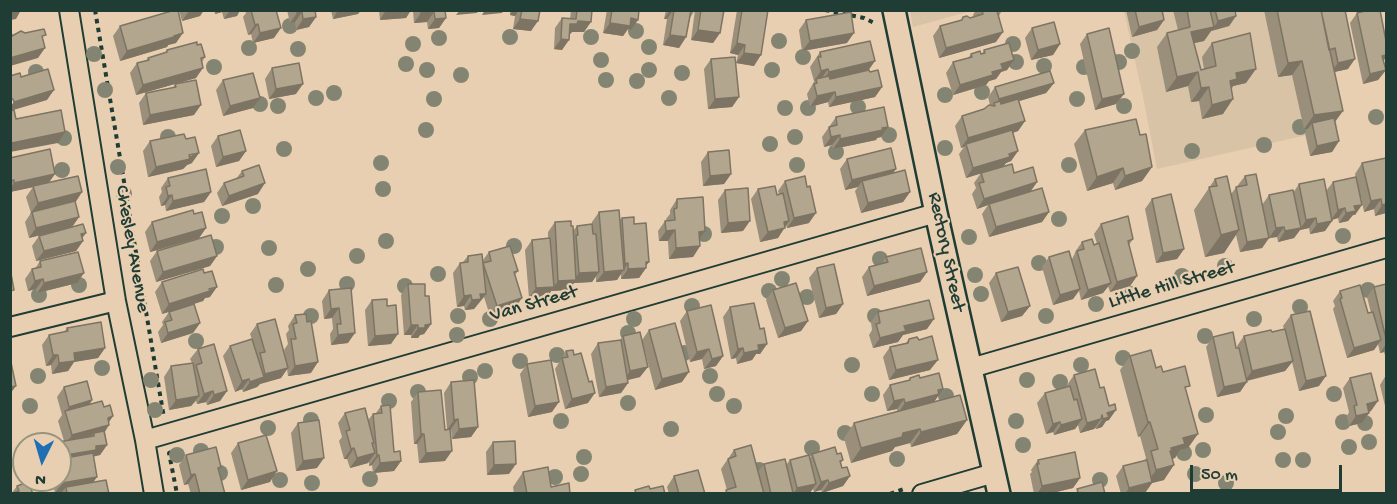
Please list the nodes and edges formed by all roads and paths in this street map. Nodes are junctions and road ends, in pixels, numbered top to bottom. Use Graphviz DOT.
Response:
graph roads {
  1 [pos="69,10"];
  2 [pos="95,10"];
  3 [pos="825,10"];
  4 [pos="894,10"];
  5 [pos="874,23"];
  6 [pos="936,213"];
  7 [pos="1386,248"];
  8 [pos="116,301"];
  9 [pos="10,327"];
  10 [pos="971,368"];
  11 [pos="165,423"];
  12 [pos="145,440"];
  13 [pos="178,450"];
  14 [pos="996,483"];
  15 [pos="916,490"];
  16 [pos="154,494"];
  17 [pos="177,494"];
  18 [pos="890,494"];
  1 -- 8 [label="street, Chesley Avenue"];
  2 -- 11 [label="path"];
  3 -- 5 [label="path"];
  4 -- 6 [label="street, Rectory Street"];
  6 -- 10 [label="street, Rectory Street"];
  6 -- 12 [label="street, Van Street"];
  7 -- 10 [label="street, Little Hill Street"];
  8 -- 9 [label="street"];
  8 -- 12 [label="street, Chesley Avenue"];
  10 -- 14 [label="street, Rectory Street"];
  12 -- 16 [label="street, Chesley Avenue"];
  13 -- 17 [label="path"];
  14 -- 15 [label="street"];
  15 -- 18 [label="path"];
}
